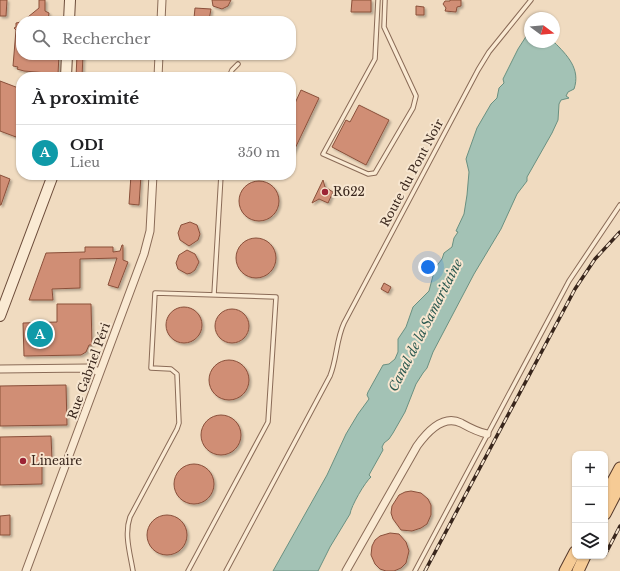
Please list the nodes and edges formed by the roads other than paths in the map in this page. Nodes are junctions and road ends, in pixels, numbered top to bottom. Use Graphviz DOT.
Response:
graph roads {
  1 [pos="70,0"];
  2 [pos="162,0"];
  3 [pos="378,0"];
  4 [pos="385,0"];
  5 [pos="531,0"];
  6 [pos="69,16"];
  7 [pos="161,16"];
  8 [pos="67,60"];
  9 [pos="159,60"];
  10 [pos="238,64"];
  11 [pos="66,72"];
  12 [pos="158,72"];
  13 [pos="231,72"];
  14 [pos="51,180"];
  15 [pos="153,180"];
  16 [pos="220,180"];
  17 [pos="620,205"];
  18 [pos="214,295"];
  19 [pos="0,316"];
  20 [pos="0,370"];
  21 [pos="100,372"];
  22 [pos="487,434"];
  23 [pos="620,468"];
  24 [pos="620,485"];
  25 [pos="608,490"];
  26 [pos="608,508"];
  27 [pos="572,558"];
  28 [pos="584,559"];
  29 [pos="26,571"];
  30 [pos="133,571"];
  31 [pos="188,571"];
  32 [pos="226,571"];
  33 [pos="346,571"];
  34 [pos="415,571"];
  35 [pos="565,571"];
  36 [pos="578,571"];
  1 -- 6 [label="street"];
  2 -- 7 [label="street"];
  3 -- 4 [label="lane"];
  5 -- 32 [label="lane, Route du Pont Noir"];
  8 -- 11 [label="street"];
  9 -- 12 [label="street"];
  10 -- 13 [label="lane"];
  14 -- 19 [label="street"];
  15 -- 21 [label="street, Rue Gabriel Péri"];
  16 -- 18 [label="lane"];
  17 -- 22 [label="lane"];
  18 -- 30 [label="lane"];
  18 -- 31 [label="lane"];
  20 -- 21 [label="street"];
  21 -- 29 [label="street, Rue Gabriel Péri"];
  22 -- 33 [label="street"];
  22 -- 34 [label="lane"];
  23 -- 25 [label="main road"];
  24 -- 26 [label="main road"];
  27 -- 35 [label="main road"];
  28 -- 36 [label="main road"];
}
